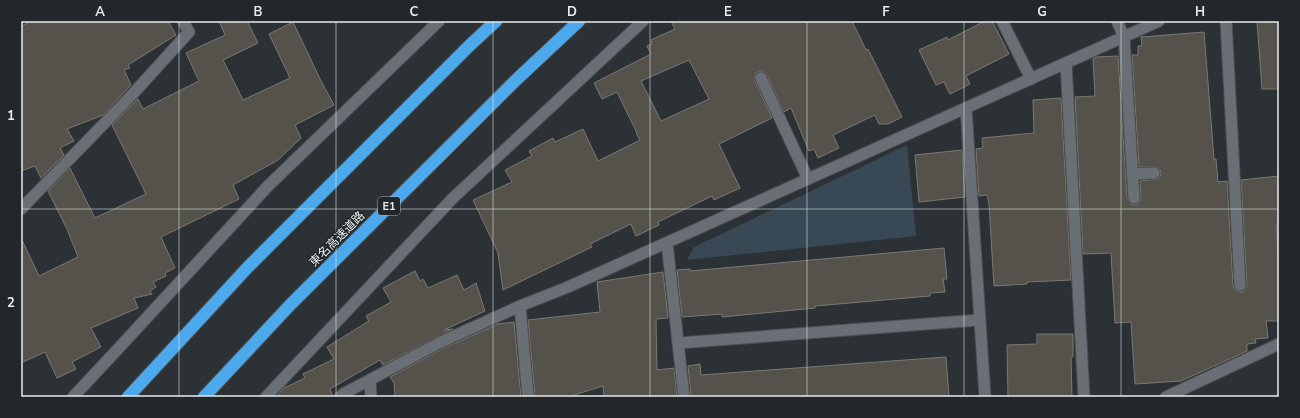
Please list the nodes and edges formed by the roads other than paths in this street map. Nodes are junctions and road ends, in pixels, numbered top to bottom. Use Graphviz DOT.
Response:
graph roads {
  1 [pos="184,21"];
  2 [pos="439,21"];
  3 [pos="496,21"];
  4 [pos="579,21"];
  5 [pos="643,21"];
  6 [pos="1002,21"];
  7 [pos="1117,21"];
  8 [pos="1159,21"];
  9 [pos="1226,21"];
  10 [pos="1124,37"];
  11 [pos="1066,63"];
  12 [pos="761,78"];
  13 [pos="1031,79"];
  14 [pos="966,108"];
  15 [pos="1154,173"];
  16 [pos="1132,174"];
  17 [pos="808,179"];
  18 [pos="1134,198"];
  19 [pos="21,209"];
  20 [pos="667,243"];
  21 [pos="1240,285"];
  22 [pos="520,306"];
  23 [pos="979,320"];
  24 [pos="678,343"];
  25 [pos="1279,344"];
  26 [pos="370,380"];
  27 [pos="73,397"];
  28 [pos="128,397"];
  29 [pos="204,397"];
  30 [pos="266,397"];
  31 [pos="340,397"];
  32 [pos="371,397"];
  33 [pos="528,397"];
  34 [pos="684,397"];
  35 [pos="985,397"];
  36 [pos="1084,397"];
  37 [pos="1166,397"];
  1 -- 19 [label="street"];
  2 -- 27 [label="street"];
  3 -- 28 [label="highway"];
  4 -- 29 [label="highway, 東名高速道路 / E1"];
  5 -- 30 [label="street"];
  6 -- 13 [label="street"];
  7 -- 10 [label="street"];
  8 -- 10 [label="street"];
  9 -- 21 [label="street"];
  10 -- 11 [label="street"];
  10 -- 16 [label="street"];
  11 -- 13 [label="street"];
  11 -- 36 [label="street"];
  12 -- 17 [label="street"];
  13 -- 14 [label="street"];
  14 -- 17 [label="street"];
  14 -- 23 [label="street"];
  15 -- 16 [label="street"];
  16 -- 18 [label="street"];
  17 -- 20 [label="street"];
  20 -- 22 [label="street"];
  20 -- 24 [label="street"];
  22 -- 26 [label="street"];
  22 -- 33 [label="street"];
  23 -- 24 [label="street"];
  23 -- 35 [label="street"];
  24 -- 34 [label="street"];
  25 -- 37 [label="street"];
  26 -- 31 [label="street"];
  26 -- 32 [label="street"];
}
